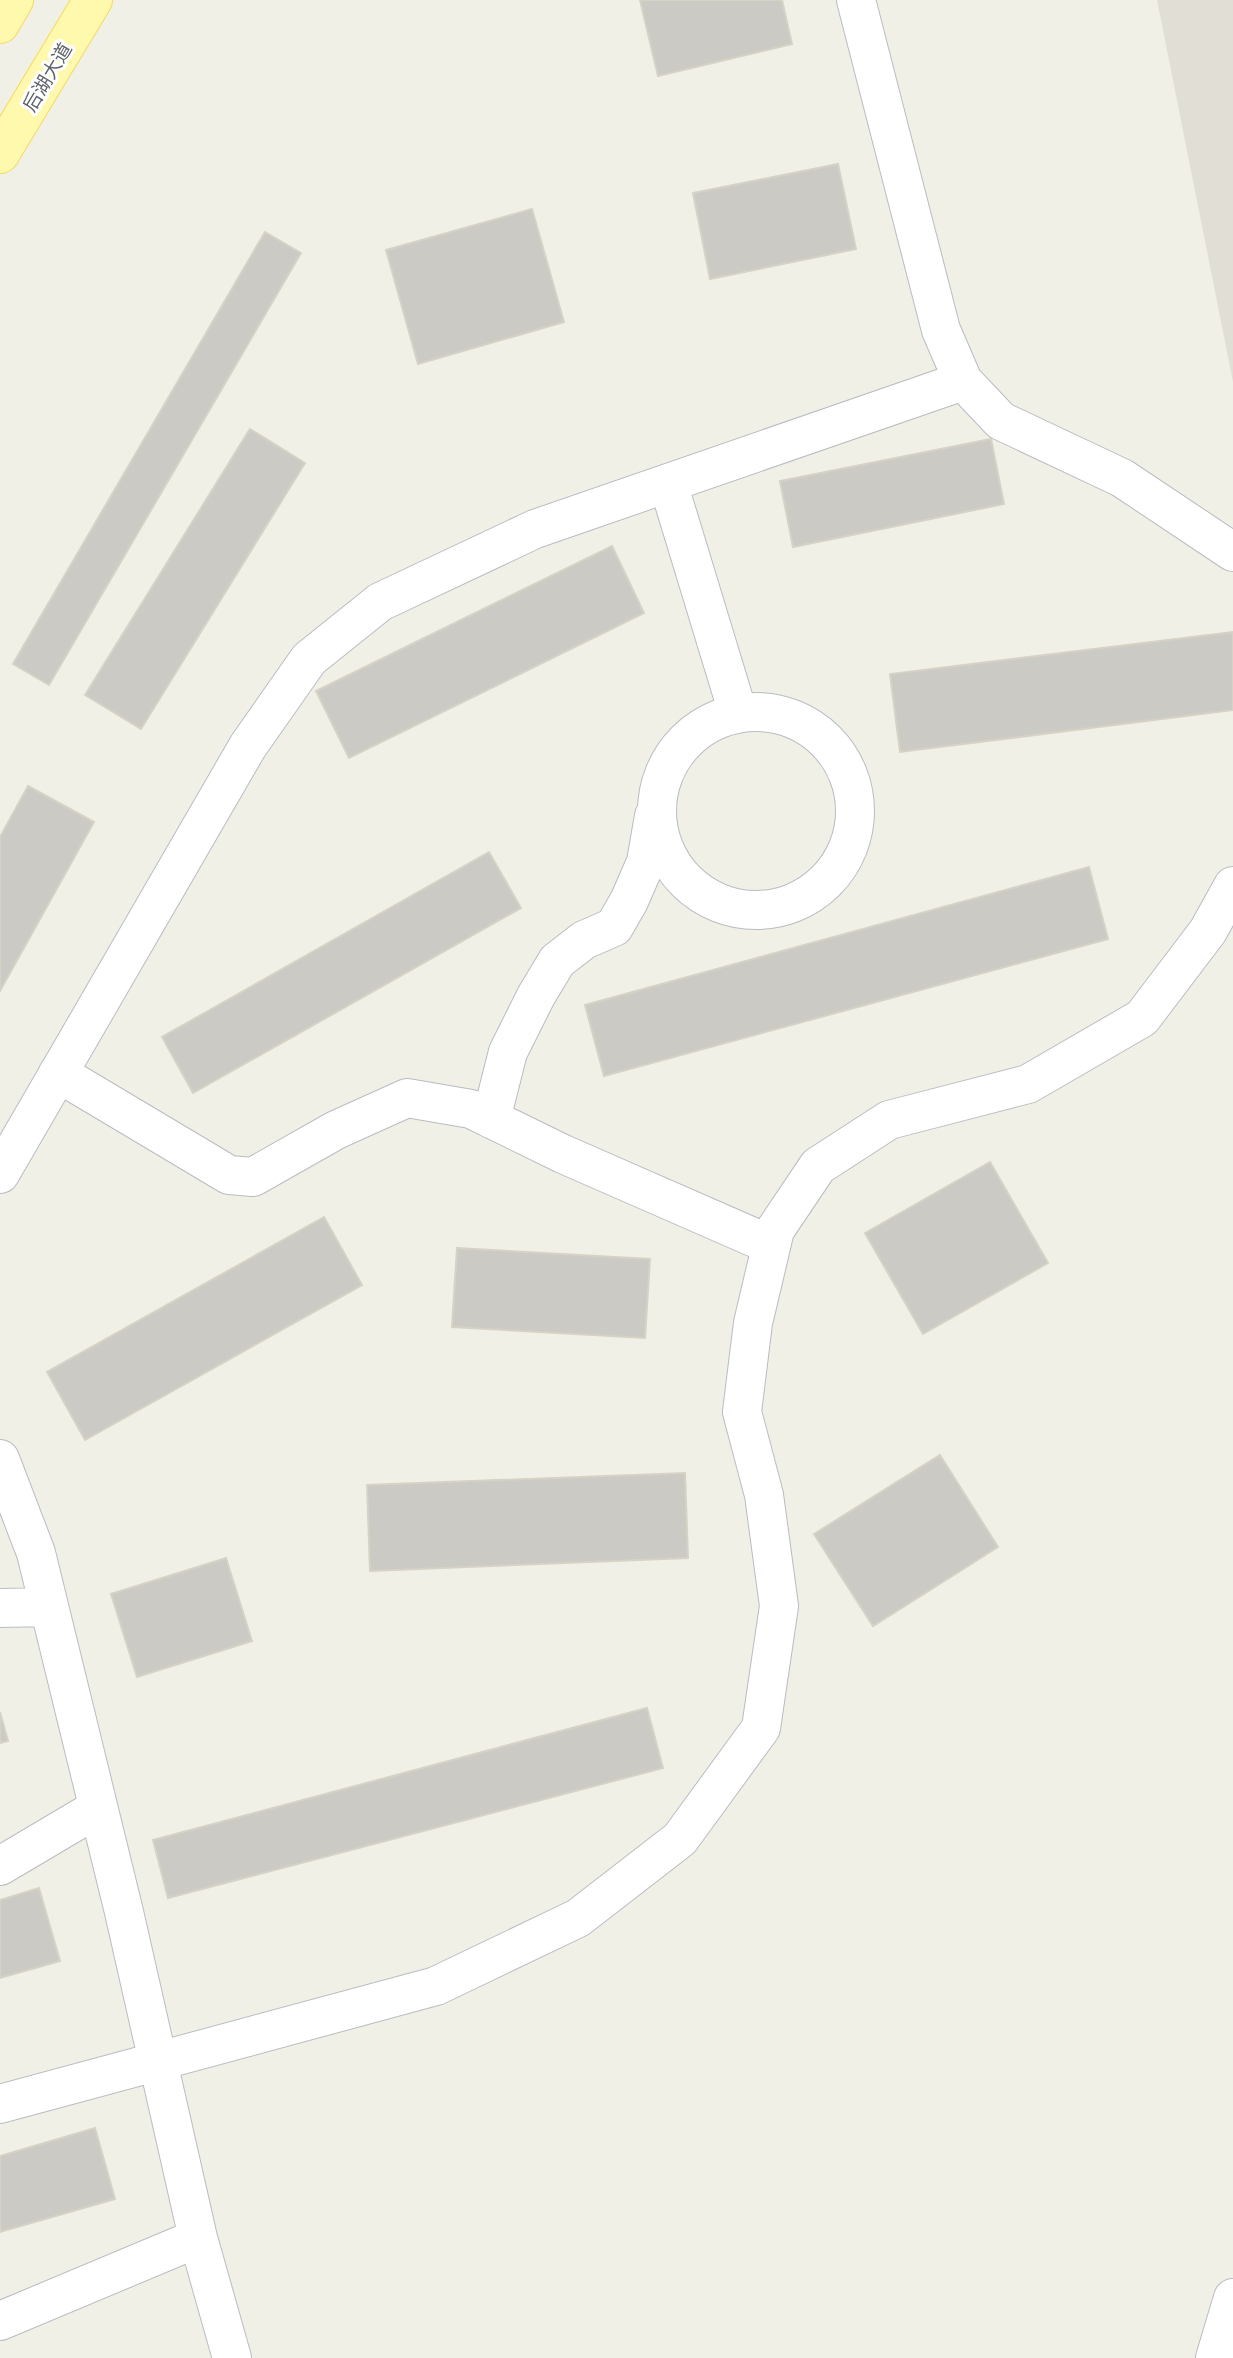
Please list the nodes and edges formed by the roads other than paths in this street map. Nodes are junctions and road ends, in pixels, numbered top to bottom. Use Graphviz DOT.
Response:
graph roads {
  1 [pos="14,0"];
  2 [pos="93,0"];
  3 [pos="856,0"];
  4 [pos="0,24"];
  5 [pos="0,154"];
  6 [pos="963,381"];
  7 [pos="668,483"];
  8 [pos="1233,552"];
  9 [pos="738,713"];
  10 [pos="657,804"];
  11 [pos="1233,886"];
  12 [pos="58,1073"];
  13 [pos="491,1119"];
  14 [pos="0,1174"];
  15 [pos="771,1245"];
  16 [pos="0,1459"];
  17 [pos="49,1607"];
  18 [pos="0,1608"];
  19 [pos="98,1808"];
  20 [pos="0,1866"];
  21 [pos="158,2061"];
  22 [pos="0,2104"];
  23 [pos="198,2238"];
  24 [pos="1233,2298"];
  25 [pos="0,2321"];
  26 [pos="232,2358"];
  27 [pos="1215,2358"];
  1 -- 4 [label="main road"];
  2 -- 5 [label="main road, 后湖大道"];
  3 -- 6 [label="street"];
  6 -- 7 [label="street"];
  6 -- 8 [label="street"];
  7 -- 9 [label="street"];
  7 -- 12 [label="street"];
  9 -- 10 [label="street"];
  9 -- 10 [label="street"];
  10 -- 13 [label="street"];
  11 -- 15 [label="street"];
  12 -- 13 [label="street"];
  12 -- 14 [label="street"];
  13 -- 15 [label="street"];
  15 -- 21 [label="street"];
  16 -- 17 [label="street"];
  17 -- 18 [label="street"];
  17 -- 19 [label="street"];
  19 -- 20 [label="street"];
  19 -- 21 [label="street"];
  21 -- 22 [label="street"];
  21 -- 23 [label="street"];
  23 -- 25 [label="street"];
  23 -- 26 [label="street"];
  24 -- 27 [label="street"];
}
